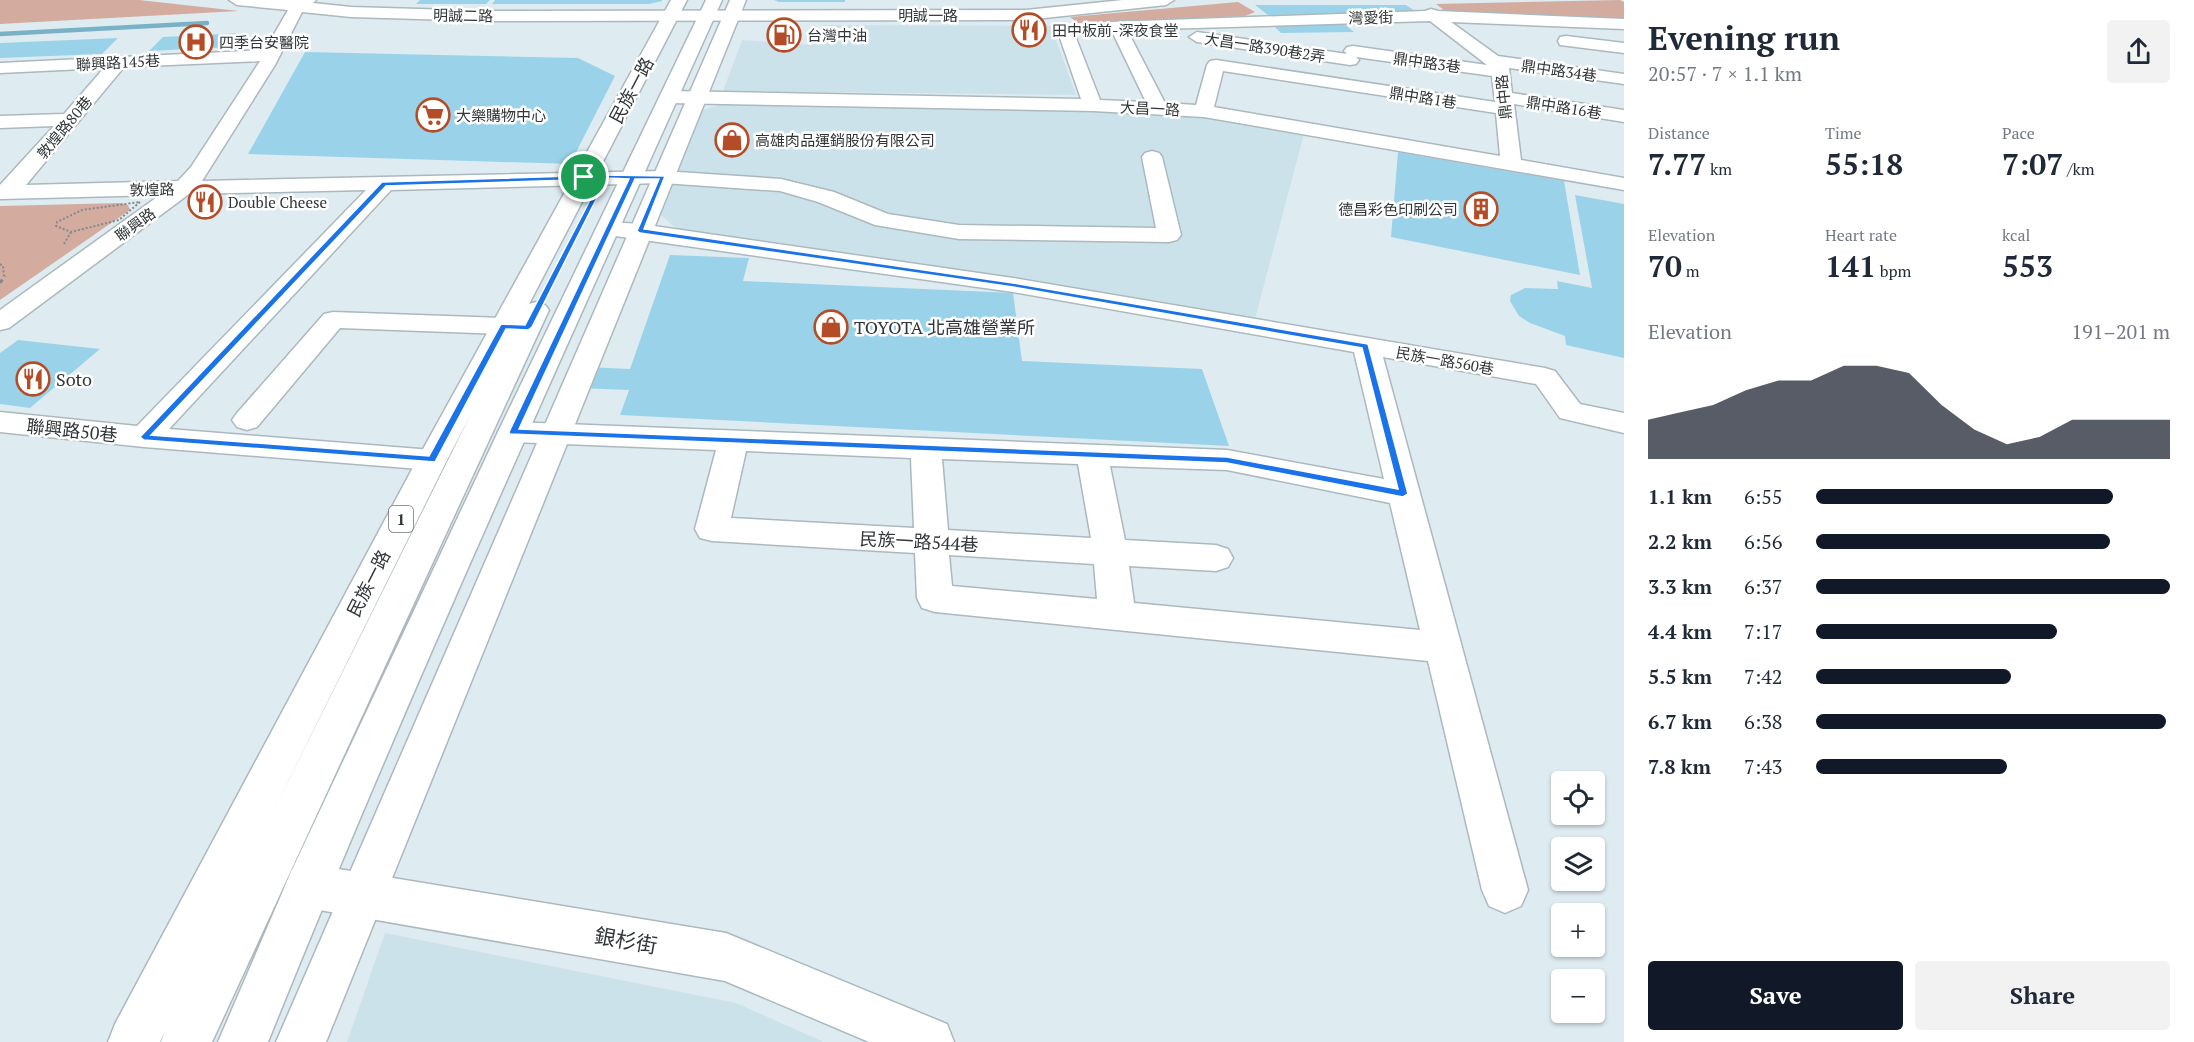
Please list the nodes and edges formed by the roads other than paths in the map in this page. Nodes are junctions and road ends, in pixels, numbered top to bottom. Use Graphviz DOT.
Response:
graph roads {
  1 [pos="237,0"];
  2 [pos="1166,0"];
  3 [pos="1413,0"];
  4 [pos="290,3"];
  5 [pos="1052,6"];
  6 [pos="704,7"];
  7 [pos="1433,16"];
  8 [pos="1338,18"];
  9 [pos="1535,20"];
  10 [pos="1203,22"];
  11 [pos="1624,24"];
  12 [pos="1068,38"];
  13 [pos="1624,48"];
  14 [pos="271,55"];
  15 [pos="1352,55"];
  16 [pos="120,61"];
  17 [pos="1498,67"];
  18 [pos="0,68"];
  19 [pos="1624,79"];
  20 [pos="1342,84"];
  21 [pos="683,97"];
  22 [pos="1504,103"];
  23 [pos="1093,105"];
  24 [pos="1158,108"];
  25 [pos="1204,111"];
  26 [pos="70,120"];
  27 [pos="1621,121"];
  28 [pos="0,122"];
  29 [pos="1328,133"];
  30 [pos="1152,157"];
  31 [pos="1510,165"];
  32 [pos="621,177"];
  33 [pos="384,184"];
  34 [pos="1624,184"];
  35 [pos="184,188"];
  36 [pos="4,192"];
  37 [pos="624,230"];
  38 [pos="0,322"];
  39 [pos="516,327"];
  40 [pos="1366,346"];
  41 [pos="247,420"];
  42 [pos="0,422"];
  43 [pos="1624,423"];
  44 [pos="513,432"];
  45 [pos="554,435"];
  46 [pos="144,437"];
  47 [pos="733,442"];
  48 [pos="926,449"];
  49 [pos="1092,455"];
  50 [pos="432,459"];
  51 [pos="1403,494"];
  52 [pos="932,542"];
  53 [pos="1110,552"];
  54 [pos="1216,558"];
  55 [pos="1117,615"];
  56 [pos="1443,647"];
  57 [pos="308,886"];
  58 [pos="1505,890"];
  59 [pos="362,895"];
  60 [pos="133,1042"];
  61 [pos="186,1042"];
  62 [pos="243,1042"];
  63 [pos="301,1042"];
  64 [pos="929,1042"];
  1 -- 4 [label="street, 明誠二路"];
  2 -- 5 [label="street, 明誠一路"];
  3 -- 7 [label="street, 鼎中路"];
  4 -- 6 [label="street, 明誠二路"];
  4 -- 14 [label="street, 聯興路"];
  5 -- 6 [label="street, 明誠一路"];
  6 -- 21 [label="street, 民族一路 / 1"];
  6 -- 32 [label="street, 民族一路 / 1"];
  7 -- 8 [label="street, 灣愛街"];
  7 -- 9 [label="street, 灣愛街"];
  7 -- 17 [label="street, 鼎中路"];
  8 -- 10 [label="street, 灣愛街"];
  8 -- 15 [label="street"];
  9 -- 11 [label="street, 灣愛街"];
  9 -- 13 [label="street"];
  10 -- 15 [label="street, 大昌一路390巷2弄"];
  10 -- 24 [label="street, 灣愛街"];
  12 -- 23 [label="street"];
  14 -- 16 [label="street, 聯興路145巷"];
  14 -- 35 [label="street, 聯興路"];
  15 -- 17 [label="street, 鼎中路3巷"];
  15 -- 20 [label="street"];
  16 -- 18 [label="street, 聯興路145巷"];
  16 -- 26 [label="street, 敦煌路80巷"];
  17 -- 19 [label="street, 鼎中路34巷"];
  17 -- 22 [label="street, 鼎中路"];
  20 -- 22 [label="street, 鼎中路1巷"];
  20 -- 25 [label="street, 鼎中路1巷"];
  20 -- 29 [label="street"];
  21 -- 23 [label="street, 大昌一路"];
  21 -- 32 [label="street, 民族一路 / 1"];
  22 -- 27 [label="street, 鼎中路16巷"];
  22 -- 31 [label="street, 鼎中路"];
  23 -- 24 [label="street, 大昌一路"];
  24 -- 25 [label="street, 大昌一路"];
  25 -- 29 [label="street, 大昌一路"];
  26 -- 28 [label="street"];
  26 -- 36 [label="street, 敦煌路80巷"];
  29 -- 31 [label="street, 大昌一路"];
  30 -- 32 [label="street, 敦煌路"];
  31 -- 34 [label="street, 大昌一路"];
  32 -- 33 [label="street, 敦煌路"];
  32 -- 37 [label="street, 民族一路 / 1"];
  32 -- 39 [label="street, 民族一路 / 1"];
  33 -- 35 [label="street, 敦煌路"];
  33 -- 46 [label="street"];
  35 -- 36 [label="street, 敦煌路"];
  35 -- 38 [label="street, 聯興路"];
  37 -- 40 [label="street, 民族一路560巷"];
  37 -- 44 [label="street, 民族一路 / 1"];
  37 -- 45 [label="street, 民族一路 / 1"];
  39 -- 41 [label="street"];
  39 -- 50 [label="street, 民族一路 / 1"];
  39 -- 61 [label="street, 民族一路 / 1"];
  40 -- 43 [label="street, 民族一路560巷"];
  40 -- 51 [label="street"];
  42 -- 46 [label="street, 聯興路50巷"];
  44 -- 45 [label="street"];
  44 -- 57 [label="street, 民族一路 / 1"];
  45 -- 47 [label="street"];
  45 -- 59 [label="street, 民族一路 / 1"];
  46 -- 50 [label="street, 聯興路50巷"];
  47 -- 48 [label="street"];
  47 -- 52 [label="street, 民族一路544巷"];
  48 -- 49 [label="street"];
  48 -- 52 [label="street"];
  49 -- 51 [label="street"];
  49 -- 53 [label="street"];
  50 -- 60 [label="street, 民族一路 / 1"];
  51 -- 56 [label="street"];
  52 -- 53 [label="street, 民族一路544巷"];
  52 -- 55 [label="street"];
  53 -- 54 [label="street, 民族一路544巷"];
  53 -- 55 [label="street"];
  55 -- 56 [label="street"];
  56 -- 58 [label="street"];
  57 -- 59 [label="street, 銀杉街"];
  57 -- 62 [label="street, 民族一路 / 1"];
  59 -- 63 [label="street, 民族一路 / 1"];
  59 -- 64 [label="street, 銀杉街"];
}
